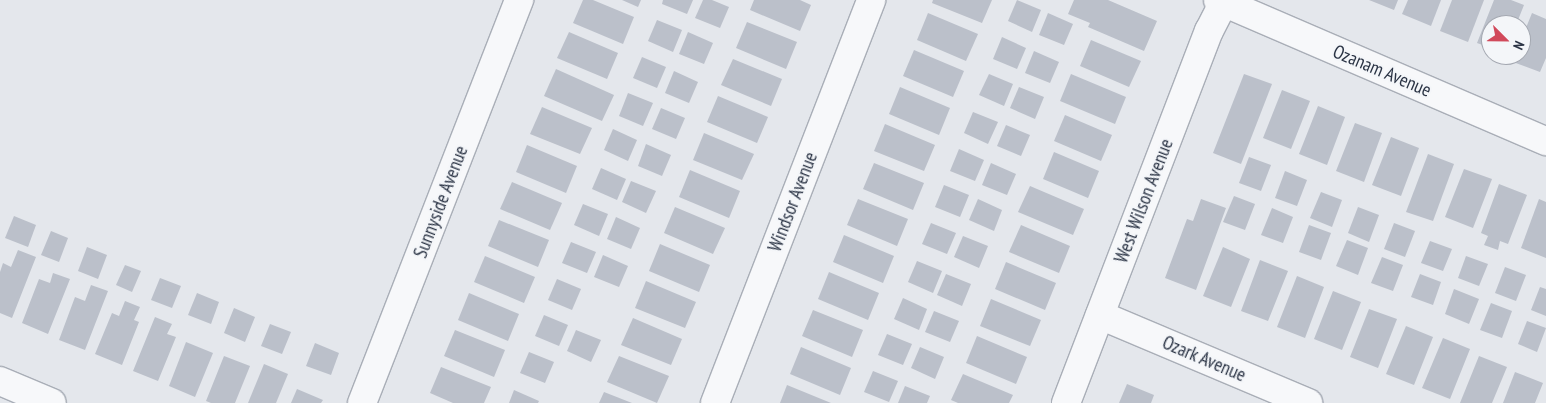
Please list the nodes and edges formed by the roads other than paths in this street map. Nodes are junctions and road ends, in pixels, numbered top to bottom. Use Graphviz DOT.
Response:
graph roads {
  1 [pos="519,0"];
  2 [pos="872,0"];
  3 [pos="1222,1"];
  4 [pos="1546,142"];
  5 [pos="1100,315"];
  6 [pos="0,381"];
  7 [pos="52,403"];
  8 [pos="362,403"];
  9 [pos="715,403"];
  10 [pos="1066,403"];
  11 [pos="1308,403"];
  1 -- 8 [label="street, Sunnyside Avenue"];
  2 -- 9 [label="street, Windsor Avenue"];
  3 -- 4 [label="street, Ozanam Avenue"];
  3 -- 5 [label="street, West Wilson Avenue"];
  5 -- 10 [label="street, West Wilson Avenue"];
  5 -- 11 [label="street, Ozark Avenue"];
  6 -- 7 [label="street"];
}
